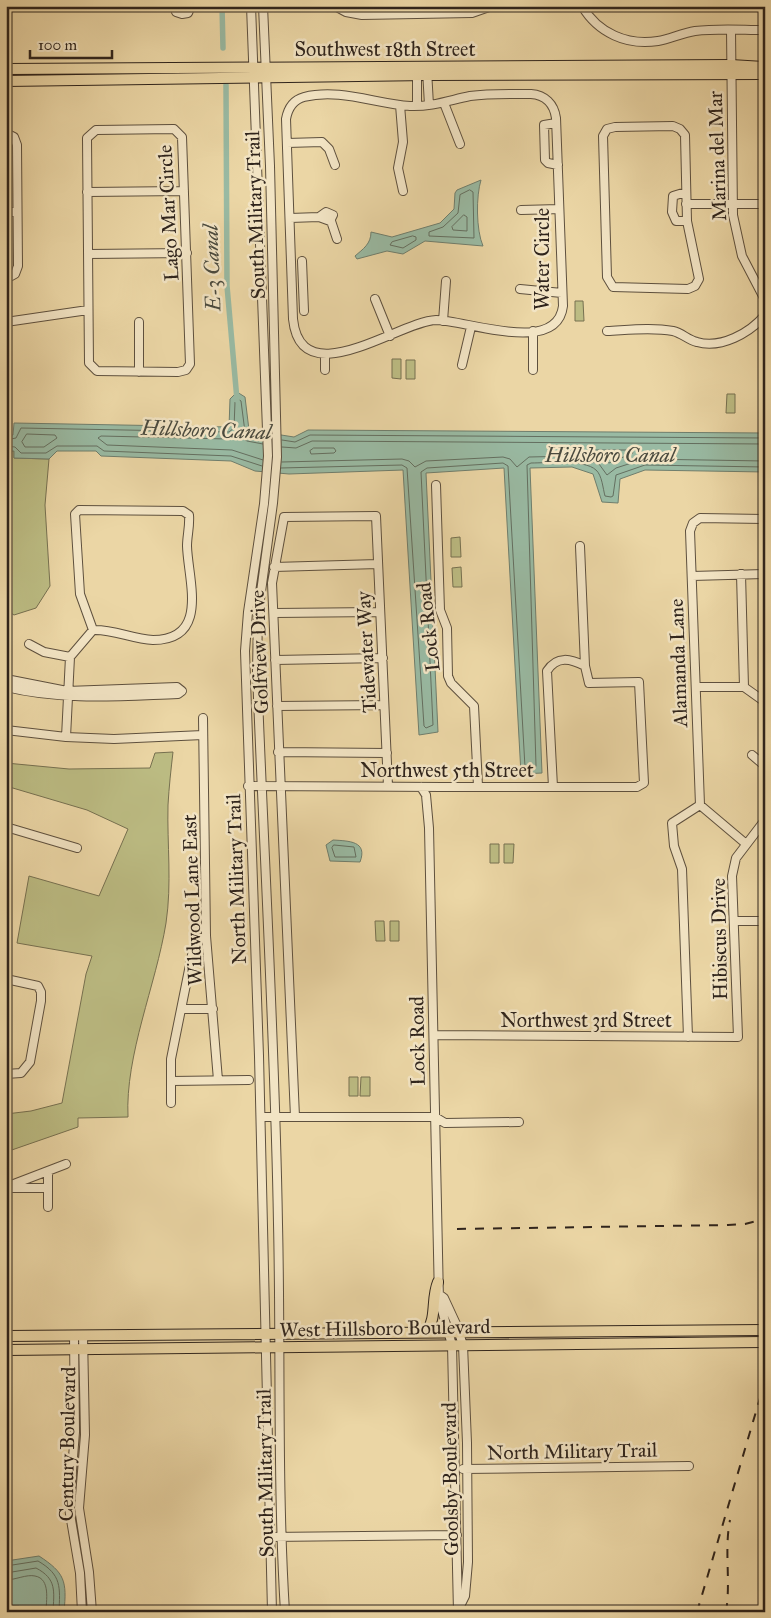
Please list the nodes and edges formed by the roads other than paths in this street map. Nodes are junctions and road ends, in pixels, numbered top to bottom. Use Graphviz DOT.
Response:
graph roads {
  1 [pos="174,6"];
  2 [pos="192,6"];
  3 [pos="251,6"];
  4 [pos="262,6"];
  5 [pos="335,6"];
  6 [pos="492,6"];
  7 [pos="582,6"];
  8 [pos="731,30"];
  9 [pos="765,30"];
  10 [pos="254,67"];
  11 [pos="265,67"];
  12 [pos="765,68"];
  13 [pos="6,69"];
  14 [pos="731,70"];
  15 [pos="422,71"];
  16 [pos="765,74"];
  17 [pos="254,78"];
  18 [pos="266,78"];
  19 [pos="6,81"];
  20 [pos="444,103"];
  21 [pos="400,105"];
  22 [pos="429,105"];
  23 [pos="417,106"];
  24 [pos="556,123"];
  25 [pos="6,133"];
  26 [pos="287,143"];
  27 [pos="460,144"];
  28 [pos="558,164"];
  29 [pos="335,165"];
  30 [pos="184,191"];
  31 [pos="403,191"];
  32 [pos="87,192"];
  33 [pos="686,192"];
  34 [pos="686,204"];
  35 [pos="732,204"];
  36 [pos="765,204"];
  37 [pos="559,209"];
  38 [pos="521,210"];
  39 [pos="6,212"];
  40 [pos="17,212"];
  41 [pos="290,218"];
  42 [pos="687,221"];
  43 [pos="337,239"];
  44 [pos="187,253"];
  45 [pos="88,254"];
  46 [pos="302,262"];
  47 [pos="6,279"];
  48 [pos="446,281"];
  49 [pos="520,289"];
  50 [pos="562,293"];
  51 [pos="764,296"];
  52 [pos="375,300"];
  53 [pos="293,301"];
  54 [pos="303,301"];
  55 [pos="88,310"];
  56 [pos="304,311"];
  57 [pos="765,315"];
  58 [pos="443,321"];
  59 [pos="6,322"];
  60 [pos="139,322"];
  61 [pos="471,327"];
  62 [pos="533,331"];
  63 [pos="607,331"];
  64 [pos="390,336"];
  65 [pos="325,355"];
  66 [pos="462,365"];
  67 [pos="325,370"];
  68 [pos="533,370"];
  69 [pos="139,372"];
  70 [pos="272,424"];
  71 [pos="436,485"];
  72 [pos="284,517"];
  73 [pos="765,519"];
  74 [pos="580,546"];
  75 [pos="378,564"];
  76 [pos="274,567"];
  77 [pos="741,574"];
  78 [pos="765,574"];
  79 [pos="692,576"];
  80 [pos="274,612"];
  81 [pos="379,612"];
  82 [pos="93,630"];
  83 [pos="29,644"];
  84 [pos="70,657"];
  85 [pos="383,658"];
  86 [pos="275,660"];
  87 [pos="585,666"];
  88 [pos="6,679"];
  89 [pos="6,687"];
  90 [pos="696,687"];
  91 [pos="744,687"];
  92 [pos="67,694"];
  93 [pos="765,702"];
  94 [pos="384,705"];
  95 [pos="277,706"];
  96 [pos="203,718"];
  97 [pos="6,730"];
  98 [pos="203,735"];
  99 [pos="66,737"];
  100 [pos="278,752"];
  101 [pos="387,753"];
  102 [pos="752,755"];
  103 [pos="765,766"];
  104 [pos="281,785"];
  105 [pos="248,786"];
  106 [pos="262,786"];
  107 [pos="388,786"];
  108 [pos="478,786"];
  109 [pos="421,787"];
  110 [pos="553,787"];
  111 [pos="700,806"];
  112 [pos="765,820"];
  113 [pos="6,827"];
  114 [pos="745,843"];
  115 [pos="77,848"];
  116 [pos="734,921"];
  117 [pos="765,921"];
  118 [pos="206,936"];
  119 [pos="6,979"];
  120 [pos="288,997"];
  121 [pos="271,998"];
  122 [pos="182,1009"];
  123 [pos="213,1009"];
  124 [pos="434,1035"];
  125 [pos="688,1037"];
  126 [pos="738,1037"];
  127 [pos="6,1074"];
  128 [pos="218,1080"];
  129 [pos="249,1080"];
  130 [pos="171,1081"];
  131 [pos="171,1103"];
  132 [pos="261,1117"];
  133 [pos="276,1117"];
  134 [pos="295,1117"];
  135 [pos="435,1117"];
  136 [pos="520,1122"];
  137 [pos="66,1164"];
  138 [pos="48,1172"];
  139 [pos="6,1187"];
  140 [pos="48,1188"];
  141 [pos="48,1207"];
  142 [pos="438,1282"];
  143 [pos="712,1330"];
  144 [pos="765,1330"];
  145 [pos="595,1331"];
  146 [pos="427,1332"];
  147 [pos="454,1332"];
  148 [pos="266,1334"];
  149 [pos="280,1334"];
  150 [pos="6,1336"];
  151 [pos="78,1336"];
  152 [pos="689,1342"];
  153 [pos="765,1342"];
  154 [pos="576,1343"];
  155 [pos="457,1345"];
  156 [pos="266,1347"];
  157 [pos="280,1347"];
  158 [pos="79,1349"];
  159 [pos="6,1350"];
  160 [pos="689,1466"];
  161 [pos="456,1469"];
  162 [pos="468,1469"];
  163 [pos="456,1535"];
  164 [pos="270,1537"];
  165 [pos="282,1537"];
  166 [pos="82,1612"];
  167 [pos="92,1612"];
  168 [pos="272,1612"];
  169 [pos="285,1612"];
  1 -- 2 [label="street"];
  3 -- 10 [label="street, South Military Trail"];
  4 -- 11 [label="street, South Military Trail"];
  5 -- 6 [label="street"];
  7 -- 8 [label="street"];
  8 -- 9 [label="street"];
  8 -- 14 [label="street, Marina del Mar"];
  10 -- 11 [label="main road, Southwest 18th Street"];
  10 -- 13 [label="main road, Southwest 18th Street"];
  10 -- 17 [label="street, South Military Trail"];
  11 -- 15 [label="main road, Southwest 18th Street"];
  11 -- 18 [label="street, South Military Trail"];
  12 -- 14 [label="main road, Southwest 18th Street"];
  14 -- 15 [label="main road, Southwest 18th Street"];
  14 -- 16 [label="main road, Southwest 18th Street"];
  14 -- 35 [label="street, Marina del Mar"];
  15 -- 18 [label="main road, Southwest 18th Street"];
  15 -- 22 [label="street"];
  15 -- 23 [label="street"];
  17 -- 18 [label="main road, Southwest 18th Street"];
  17 -- 19 [label="main road, Southwest 18th Street"];
  17 -- 70 [label="street, South Military Trail"];
  18 -- 70 [label="street, South Military Trail"];
  20 -- 22 [label="street, Water Circle"];
  20 -- 24 [label="street, Water Circle"];
  20 -- 27 [label="street"];
  21 -- 23 [label="street, Water Circle"];
  21 -- 26 [label="street, Water Circle"];
  21 -- 31 [label="street"];
  22 -- 23 [label="street, Water Circle"];
  24 -- 28 [label="street, Water Circle"];
  24 -- 28 [label="street"];
  25 -- 40 [label="street"];
  26 -- 29 [label="street"];
  26 -- 41 [label="street, Water Circle"];
  28 -- 37 [label="street, Water Circle"];
  30 -- 32 [label="street"];
  30 -- 32 [label="street, Lago Mar Circle"];
  30 -- 44 [label="street, Lago Mar Circle"];
  32 -- 45 [label="street, Lago Mar Circle"];
  33 -- 34 [label="street"];
  33 -- 42 [label="street"];
  33 -- 42 [label="street"];
  34 -- 35 [label="street"];
  34 -- 42 [label="street"];
  35 -- 36 [label="street"];
  35 -- 51 [label="street, Marina del Mar"];
  37 -- 38 [label="street"];
  37 -- 50 [label="street, Water Circle"];
  39 -- 40 [label="street"];
  40 -- 47 [label="street"];
  41 -- 43 [label="street"];
  41 -- 53 [label="street, Water Circle"];
  44 -- 45 [label="street"];
  44 -- 69 [label="street, Lago Mar Circle"];
  45 -- 55 [label="street, Lago Mar Circle"];
  46 -- 54 [label="street"];
  48 -- 58 [label="street"];
  49 -- 50 [label="street"];
  50 -- 62 [label="street, Water Circle"];
  52 -- 64 [label="street"];
  53 -- 54 [label="street"];
  53 -- 65 [label="street, Water Circle"];
  54 -- 56 [label="street"];
  55 -- 59 [label="street"];
  55 -- 69 [label="street, Lago Mar Circle"];
  57 -- 63 [label="street"];
  58 -- 61 [label="street, Water Circle"];
  58 -- 64 [label="street, Water Circle"];
  60 -- 69 [label="street"];
  61 -- 62 [label="street, Water Circle"];
  61 -- 66 [label="street"];
  62 -- 68 [label="street"];
  64 -- 65 [label="street, Water Circle"];
  65 -- 67 [label="street"];
  70 -- 105 [label="street, North Military Trail"];
  70 -- 106 [label="street, North Military Trail"];
  71 -- 108 [label="street, Lock Road"];
  72 -- 75 [label="street, Tidewater Way"];
  72 -- 76 [label="street, Golfview Drive"];
  73 -- 79 [label="street, Alamanda Lane"];
  74 -- 87 [label="street"];
  75 -- 76 [label="street"];
  75 -- 81 [label="street, Tidewater Way"];
  76 -- 80 [label="street, Golfview Drive"];
  77 -- 78 [label="street"];
  77 -- 79 [label="street"];
  77 -- 91 [label="street"];
  79 -- 90 [label="street, Alamanda Lane"];
  80 -- 81 [label="street"];
  80 -- 86 [label="street, Golfview Drive"];
  81 -- 85 [label="street, Tidewater Way"];
  82 -- 82 [label="street"];
  82 -- 84 [label="street"];
  83 -- 84 [label="street"];
  84 -- 92 [label="street"];
  85 -- 86 [label="street"];
  85 -- 94 [label="street, Tidewater Way"];
  86 -- 95 [label="street, Golfview Drive"];
  87 -- 110 [label="street"];
  87 -- 110 [label="street, Northwest 5th Street"];
  88 -- 92 [label="street"];
  89 -- 92 [label="street"];
  90 -- 91 [label="street"];
  90 -- 111 [label="street, Alamanda Lane"];
  91 -- 93 [label="street"];
  92 -- 92 [label="street"];
  92 -- 99 [label="street"];
  94 -- 95 [label="street"];
  94 -- 101 [label="street, Tidewater Way"];
  95 -- 100 [label="street, Golfview Drive"];
  96 -- 98 [label="street, Wildwood Lane East"];
  97 -- 99 [label="street"];
  98 -- 99 [label="street"];
  98 -- 118 [label="street, Wildwood Lane East"];
  100 -- 101 [label="street"];
  100 -- 104 [label="street, Golfview Drive"];
  101 -- 107 [label="street, Tidewater Way"];
  102 -- 103 [label="street"];
  104 -- 106 [label="street, Northwest 5th Street"];
  104 -- 107 [label="street, Northwest 5th Street"];
  104 -- 120 [label="street"];
  105 -- 106 [label="street, Northwest 5th Street"];
  105 -- 132 [label="street, North Military Trail"];
  106 -- 121 [label="street, North Military Trail"];
  107 -- 109 [label="street, Northwest 5th Street"];
  108 -- 109 [label="street, Northwest 5th Street"];
  108 -- 110 [label="street, Northwest 5th Street"];
  109 -- 124 [label="street, Lock Road"];
  111 -- 114 [label="street"];
  111 -- 125 [label="street"];
  112 -- 114 [label="street, Hibiscus Drive"];
  113 -- 115 [label="street"];
  114 -- 116 [label="street, Hibiscus Drive"];
  116 -- 117 [label="street"];
  116 -- 126 [label="street, Hibiscus Drive"];
  118 -- 122 [label="street"];
  118 -- 123 [label="street, Wildwood Lane East"];
  119 -- 127 [label="street"];
  120 -- 121 [label="street"];
  120 -- 134 [label="street"];
  121 -- 133 [label="street, North Military Trail"];
  122 -- 123 [label="street"];
  122 -- 130 [label="street"];
  123 -- 128 [label="street, Wildwood Lane East"];
  124 -- 125 [label="street, Northwest 3rd Street"];
  124 -- 135 [label="street, Lock Road"];
  125 -- 126 [label="street, Northwest 3rd Street"];
  128 -- 129 [label="street"];
  128 -- 130 [label="street"];
  130 -- 131 [label="street"];
  132 -- 133 [label="street"];
  132 -- 148 [label="street, North Military Trail"];
  133 -- 134 [label="street"];
  133 -- 149 [label="street, North Military Trail"];
  134 -- 135 [label="street"];
  135 -- 136 [label="street"];
  135 -- 142 [label="street, Lock Road"];
  137 -- 138 [label="street"];
  138 -- 139 [label="street"];
  138 -- 140 [label="street"];
  139 -- 140 [label="street"];
  140 -- 141 [label="street"];
  142 -- 146 [label="main road"];
  142 -- 147 [label="street, Lock Road"];
  143 -- 144 [label="main road, West Hillsboro Boulevard"];
  143 -- 145 [label="main road, West Hillsboro Boulevard"];
  143 -- 152 [label="main road"];
  145 -- 147 [label="main road, West Hillsboro Boulevard"];
  145 -- 154 [label="main road"];
  146 -- 147 [label="main road, West Hillsboro Boulevard"];
  146 -- 149 [label="main road, West Hillsboro Boulevard"];
  147 -- 155 [label="street, Goolsby Boulevard"];
  148 -- 149 [label="main road, West Hillsboro Boulevard"];
  148 -- 151 [label="main road, West Hillsboro Boulevard"];
  148 -- 156 [label="street, South Military Trail"];
  149 -- 157 [label="street, South Military Trail"];
  150 -- 151 [label="main road, West Hillsboro Boulevard"];
  151 -- 158 [label="street, Century Boulevard"];
  152 -- 153 [label="main road, West Hillsboro Boulevard"];
  152 -- 154 [label="main road, West Hillsboro Boulevard"];
  154 -- 155 [label="main road, West Hillsboro Boulevard"];
  155 -- 157 [label="main road, West Hillsboro Boulevard"];
  155 -- 161 [label="street, Goolsby Boulevard"];
  155 -- 162 [label="street, Goolsby Boulevard"];
  156 -- 157 [label="main road, West Hillsboro Boulevard"];
  156 -- 158 [label="main road, West Hillsboro Boulevard"];
  156 -- 164 [label="street, South Military Trail"];
  157 -- 165 [label="street, South Military Trail"];
  158 -- 159 [label="main road, West Hillsboro Boulevard"];
  158 -- 166 [label="street, Century Boulevard"];
  158 -- 167 [label="street, Century Boulevard"];
  160 -- 162 [label="street, North Military Trail"];
  161 -- 162 [label="street, North Military Trail"];
  161 -- 163 [label="street, Goolsby Boulevard"];
  162 -- 163 [label="street, Goolsby Boulevard"];
  163 -- 165 [label="street"];
  164 -- 165 [label="street"];
  164 -- 168 [label="street, South Military Trail"];
  165 -- 169 [label="street, South Military Trail"];
}
